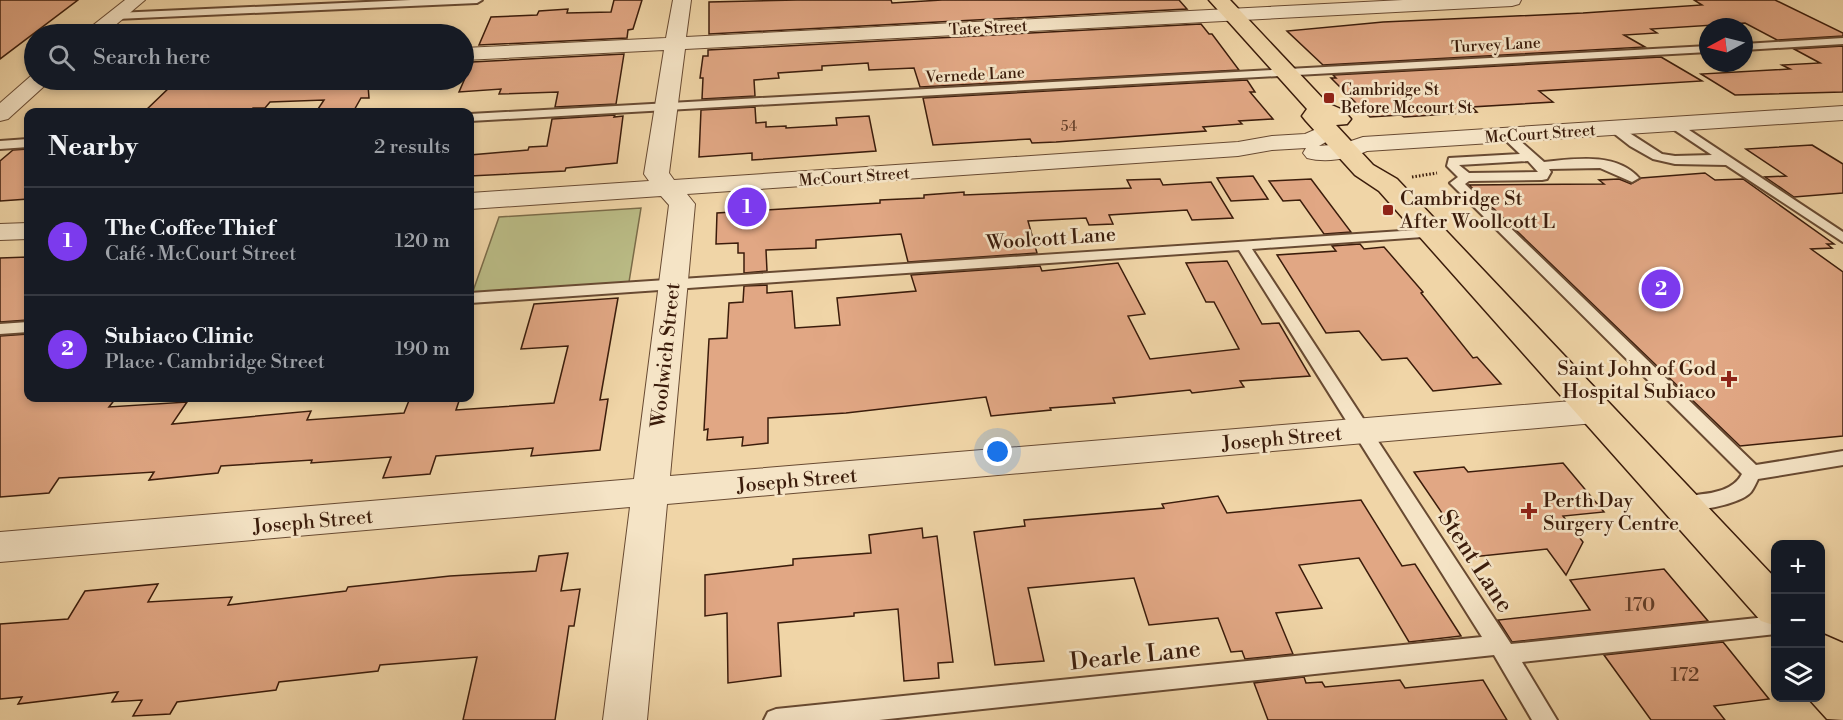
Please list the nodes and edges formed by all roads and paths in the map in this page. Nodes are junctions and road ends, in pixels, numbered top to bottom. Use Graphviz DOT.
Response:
graph roads {
  1 [pos="136,0"];
  2 [pos="477,0"];
  3 [pos="682,0"];
  4 [pos="1512,0"];
  5 [pos="1226,7"];
  6 [pos="116,16"];
  7 [pos="106,24"];
  8 [pos="1843,41"];
  9 [pos="675,43"];
  10 [pos="1753,46"];
  11 [pos="1699,50"];
  12 [pos="474,53"];
  13 [pos="1286,73"];
  14 [pos="28,90"];
  15 [pos="666,108"];
  16 [pos="1843,113"];
  17 [pos="0,114"];
  18 [pos="474,118"];
  19 [pos="1323,120"];
  20 [pos="1674,124"];
  21 [pos="1613,128"];
  22 [pos="1506,135"];
  23 [pos="24,143"];
  24 [pos="0,144"];
  25 [pos="1354,148"];
  26 [pos="1238,149"];
  27 [pos="1536,162"];
  28 [pos="1730,163"];
  29 [pos="1441,172"];
  30 [pos="1632,178"];
  31 [pos="1400,181"];
  32 [pos="669,188"];
  33 [pos="474,201"];
  34 [pos="24,231"];
  35 [pos="0,232"];
  36 [pos="1432,233"];
  37 [pos="1843,237"];
  38 [pos="1242,246"];
  39 [pos="673,284"];
  40 [pos="474,298"];
  41 [pos="24,327"];
  42 [pos="0,329"];
  43 [pos="1595,411"];
  44 [pos="1362,431"];
  45 [pos="1843,458"];
  46 [pos="1752,473"];
  47 [pos="650,492"];
  48 [pos="1680,504"];
  49 [pos="0,547"];
  50 [pos="1771,603"];
  51 [pos="1771,625"];
  52 [pos="1502,649"];
  53 [pos="1825,655"];
  54 [pos="1843,666"];
  55 [pos="1825,684"];
  56 [pos="1843,704"];
  57 [pos="625,720"];
  58 [pos="776,720"];
  59 [pos="1545,720"];
  1 -- 6 [label="street"];
  2 -- 6 [label="lane"];
  3 -- 9 [label="street, Woolwich Street"];
  4 -- 5 [label="street, Tate Street"];
  5 -- 9 [label="street, Tate Street"];
  5 -- 13 [label="main road"];
  6 -- 7 [label="street"];
  8 -- 10 [label="lane"];
  9 -- 12 [label="street, Tate Street"];
  9 -- 15 [label="street, Woolwich Street"];
  11 -- 13 [label="lane, Turvey Lane"];
  13 -- 15 [label="lane, Vernede Lane"];
  13 -- 19 [label="main road"];
  14 -- 17 [label="street"];
  15 -- 18 [label="lane, Vernede Lane"];
  15 -- 32 [label="street, Woolwich Street"];
  16 -- 20 [label="street, McCourt Street"];
  19 -- 25 [label="main road"];
  19 -- 26 [label="street, McCourt Street"];
  20 -- 21 [label="street, McCourt Street"];
  20 -- 28 [label="lane"];
  21 -- 22 [label="street, McCourt Street"];
  21 -- 28 [label="lane"];
  22 -- 25 [label="street, McCourt Street"];
  22 -- 27 [label="lane"];
  23 -- 24 [label="lane"];
  25 -- 26 [label="street, McCourt Street"];
  25 -- 31 [label="main road"];
  26 -- 32 [label="street, McCourt Street"];
  27 -- 30 [label="lane"];
  27 -- 46 [label="lane"];
  28 -- 37 [label="lane"];
  29 -- 31 [label="path"];
  31 -- 36 [label="main road"];
  32 -- 33 [label="street, McCourt Street"];
  32 -- 39 [label="street, Woolwich Street"];
  34 -- 35 [label="street"];
  36 -- 38 [label="lane, Woolcott Lane"];
  36 -- 43 [label="main road"];
  38 -- 39 [label="lane, Woolcott Lane"];
  38 -- 44 [label="lane, Stent Lane"];
  39 -- 40 [label="lane, Woolcott Lane"];
  39 -- 47 [label="street, Woolwich Street"];
  41 -- 42 [label="lane"];
  43 -- 44 [label="street, Joseph Street"];
  43 -- 48 [label="main road"];
  44 -- 47 [label="street, Joseph Street"];
  44 -- 52 [label="lane, Stent Lane"];
  45 -- 46 [label="lane"];
  46 -- 48 [label="lane"];
  47 -- 49 [label="street, Joseph Street"];
  47 -- 57 [label="street, Woolwich Street"];
  48 -- 50 [label="main road"];
  51 -- 52 [label="lane, Dearle Lane"];
  52 -- 58 [label="lane, Dearle Lane"];
  52 -- 59 [label="lane, Stent Lane"];
  53 -- 54 [label="main road"];
  55 -- 56 [label="main road"];
}
